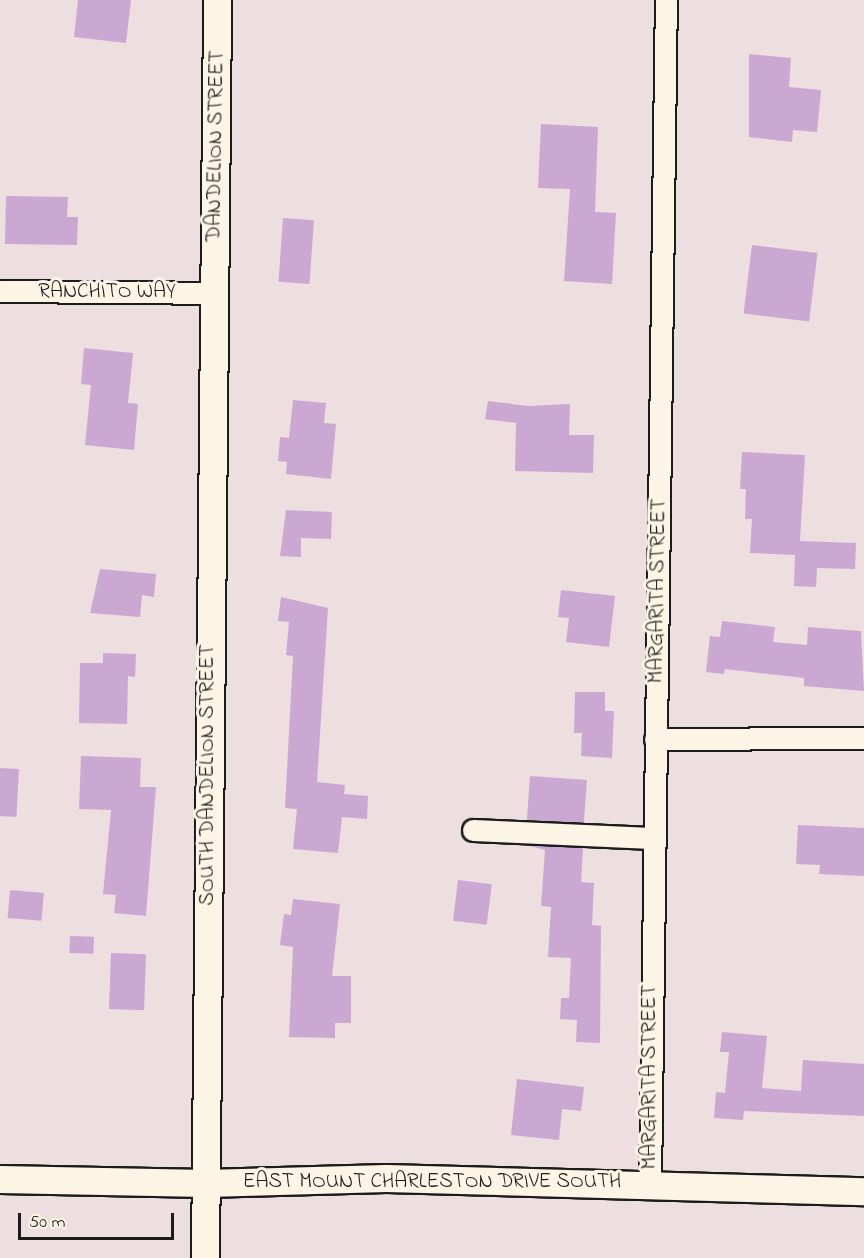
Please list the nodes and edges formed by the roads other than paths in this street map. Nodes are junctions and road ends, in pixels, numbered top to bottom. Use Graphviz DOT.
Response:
graph roads {
  1 [pos="217,0"];
  2 [pos="666,0"];
  3 [pos="0,291"];
  4 [pos="214,292"];
  5 [pos="864,738"];
  6 [pos="655,739"];
  7 [pos="473,830"];
  8 [pos="652,838"];
  9 [pos="0,1179"];
  10 [pos="206,1183"];
  11 [pos="650,1183"];
  12 [pos="864,1191"];
  13 [pos="205,1258"];
  1 -- 4 [label="street, DANDELION STREET"];
  2 -- 6 [label="street, MARGARITA STREET"];
  3 -- 4 [label="street, RANCHITO WAY"];
  4 -- 10 [label="street, SOUTH DANDELION STREET"];
  5 -- 6 [label="street"];
  6 -- 8 [label="street, MARGARITA STREET"];
  7 -- 8 [label="street"];
  8 -- 11 [label="street, MARGARITA STREET"];
  9 -- 10 [label="street, EAST MOUNT CHARLESTON DRIVE SOUTH"];
  10 -- 11 [label="street, EAST MOUNT CHARLESTON DRIVE SOUTH"];
  10 -- 13 [label="street, SOUTH DANDELION STREET"];
  11 -- 12 [label="street, EAST MOUNT CHARLESTON DRIVE SOUTH"];
}
